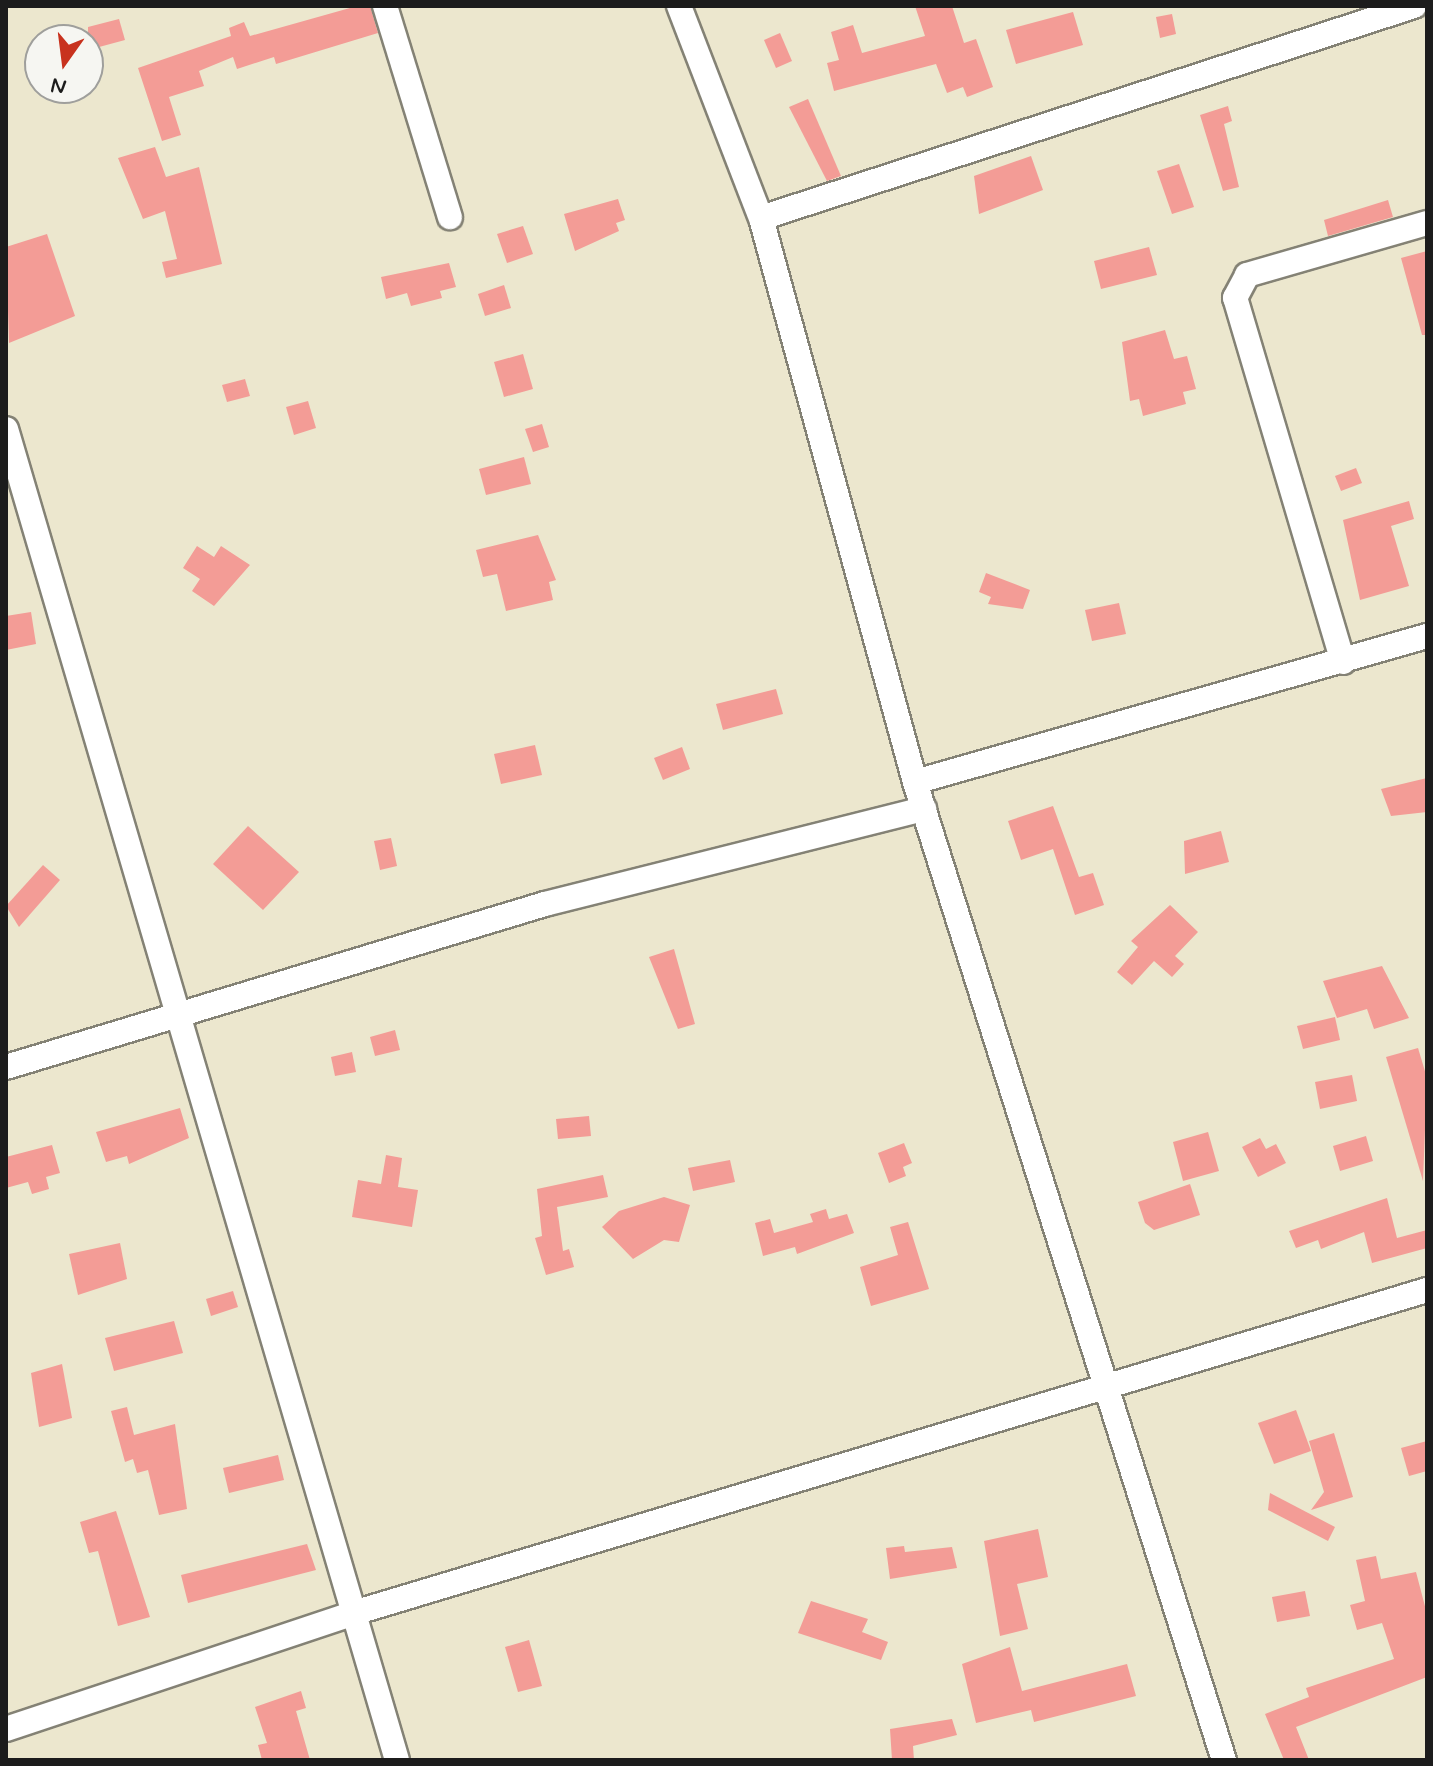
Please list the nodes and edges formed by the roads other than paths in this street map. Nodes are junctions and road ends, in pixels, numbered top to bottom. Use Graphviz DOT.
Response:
graph roads {
  1 [pos="385,6"];
  2 [pos="679,6"];
  3 [pos="1414,6"];
  4 [pos="450,217"];
  5 [pos="761,218"];
  6 [pos="1427,223"];
  7 [pos="6,429"];
  8 [pos="1427,636"];
  9 [pos="1343,662"];
  10 [pos="915,782"];
  11 [pos="924,809"];
  12 [pos="174,1014"];
  13 [pos="6,1067"];
  14 [pos="1427,1290"];
  15 [pos="1105,1389"];
  16 [pos="357,1612"];
  17 [pos="6,1729"];
  18 [pos="397,1760"];
  19 [pos="1224,1760"];
  1 -- 4 [label="street"];
  2 -- 5 [label="street"];
  3 -- 5 [label="street"];
  5 -- 10 [label="street"];
  6 -- 9 [label="street"];
  7 -- 12 [label="street"];
  8 -- 9 [label="street"];
  9 -- 10 [label="street"];
  10 -- 11 [label="street"];
  11 -- 12 [label="street"];
  11 -- 15 [label="street"];
  12 -- 13 [label="street"];
  12 -- 16 [label="street"];
  14 -- 15 [label="street"];
  15 -- 16 [label="street"];
  15 -- 19 [label="street"];
  16 -- 17 [label="street"];
  16 -- 18 [label="street"];
}
